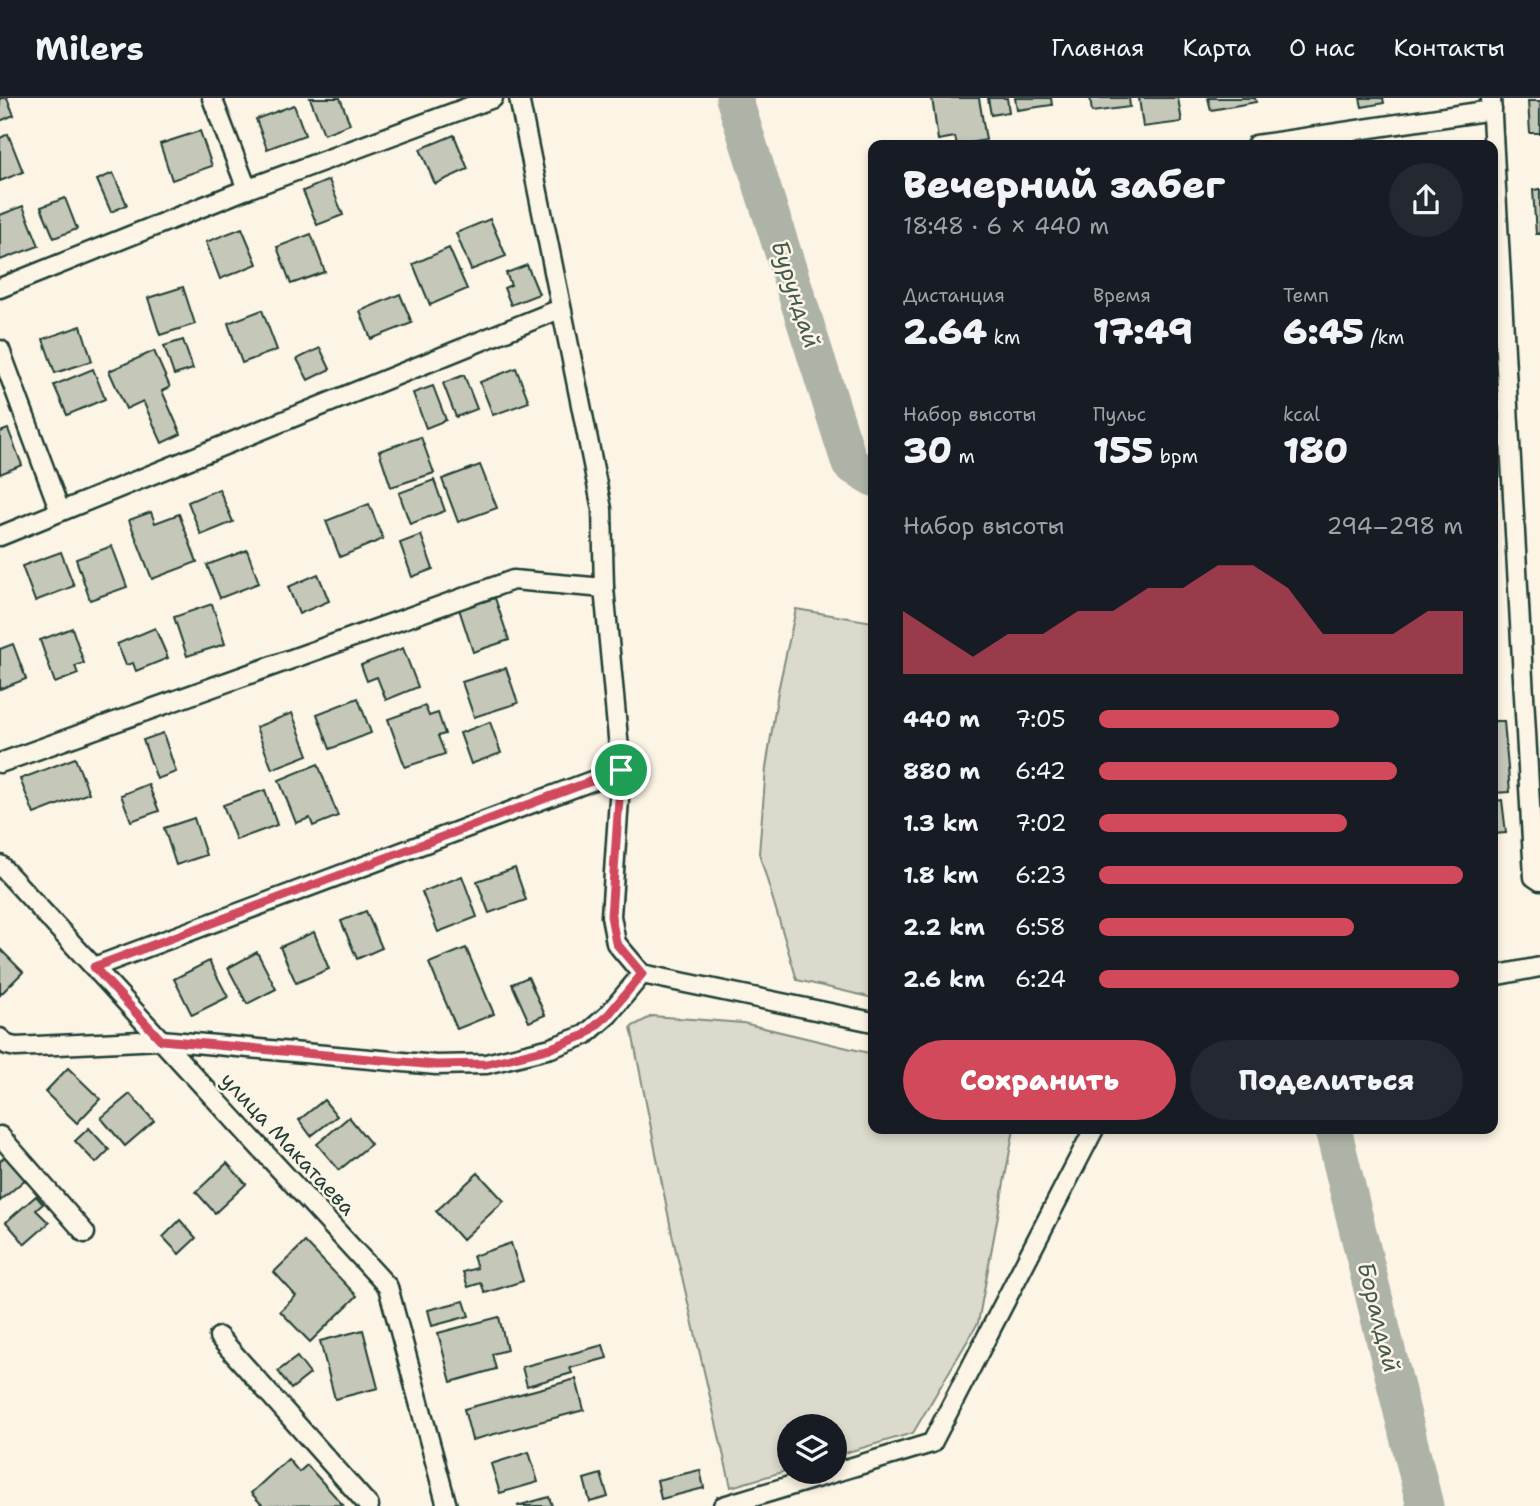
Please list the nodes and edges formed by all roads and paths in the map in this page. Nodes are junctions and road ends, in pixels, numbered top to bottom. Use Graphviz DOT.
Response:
graph roads {
  1 [pos="212,98"];
  2 [pos="493,98"];
  3 [pos="519,98"];
  4 [pos="1491,104"];
  5 [pos="1285,140"];
  6 [pos="1492,140"];
  7 [pos="247,189"];
  8 [pos="0,288"];
  9 [pos="560,310"];
  10 [pos="1498,330"];
  11 [pos="0,350"];
  12 [pos="60,512"];
  13 [pos="0,536"];
  14 [pos="604,588"];
  15 [pos="0,763"];
  16 [pos="621,770"];
  17 [pos="0,864"];
  18 [pos="1540,881"];
  19 [pos="94,967"];
  20 [pos="1540,967"];
  21 [pos="642,974"];
  22 [pos="1498,975"];
  23 [pos="868,1021"];
  24 [pos="161,1040"];
  25 [pos="2,1045"];
  26 [pos="1091,1134"];
  27 [pos="0,1136"];
  28 [pos="85,1233"];
  29 [pos="219,1337"];
  30 [pos="369,1506"];
  31 [pos="447,1506"];
  32 [pos="723,1506"];
  1 -- 7 [label="street"];
  2 -- 7 [label="street"];
  3 -- 9 [label="street"];
  4 -- 5 [label="street"];
  4 -- 6 [label="street"];
  7 -- 8 [label="street"];
  9 -- 12 [label="street"];
  9 -- 14 [label="street"];
  10 -- 18 [label="street"];
  11 -- 12 [label="street"];
  12 -- 13 [label="street"];
  14 -- 15 [label="street"];
  14 -- 16 [label="street"];
  16 -- 19 [label="street"];
  16 -- 21 [label="street"];
  17 -- 19 [label="street, улица Макатаева"];
  19 -- 24 [label="street, улица Макатаева"];
  20 -- 22 [label="street"];
  21 -- 23 [label="street"];
  21 -- 24 [label="street"];
  24 -- 25 [label="street"];
  24 -- 31 [label="street, улица Макатаева"];
  26 -- 32 [label="street"];
  27 -- 28 [label="street"];
  29 -- 30 [label="street"];
}
